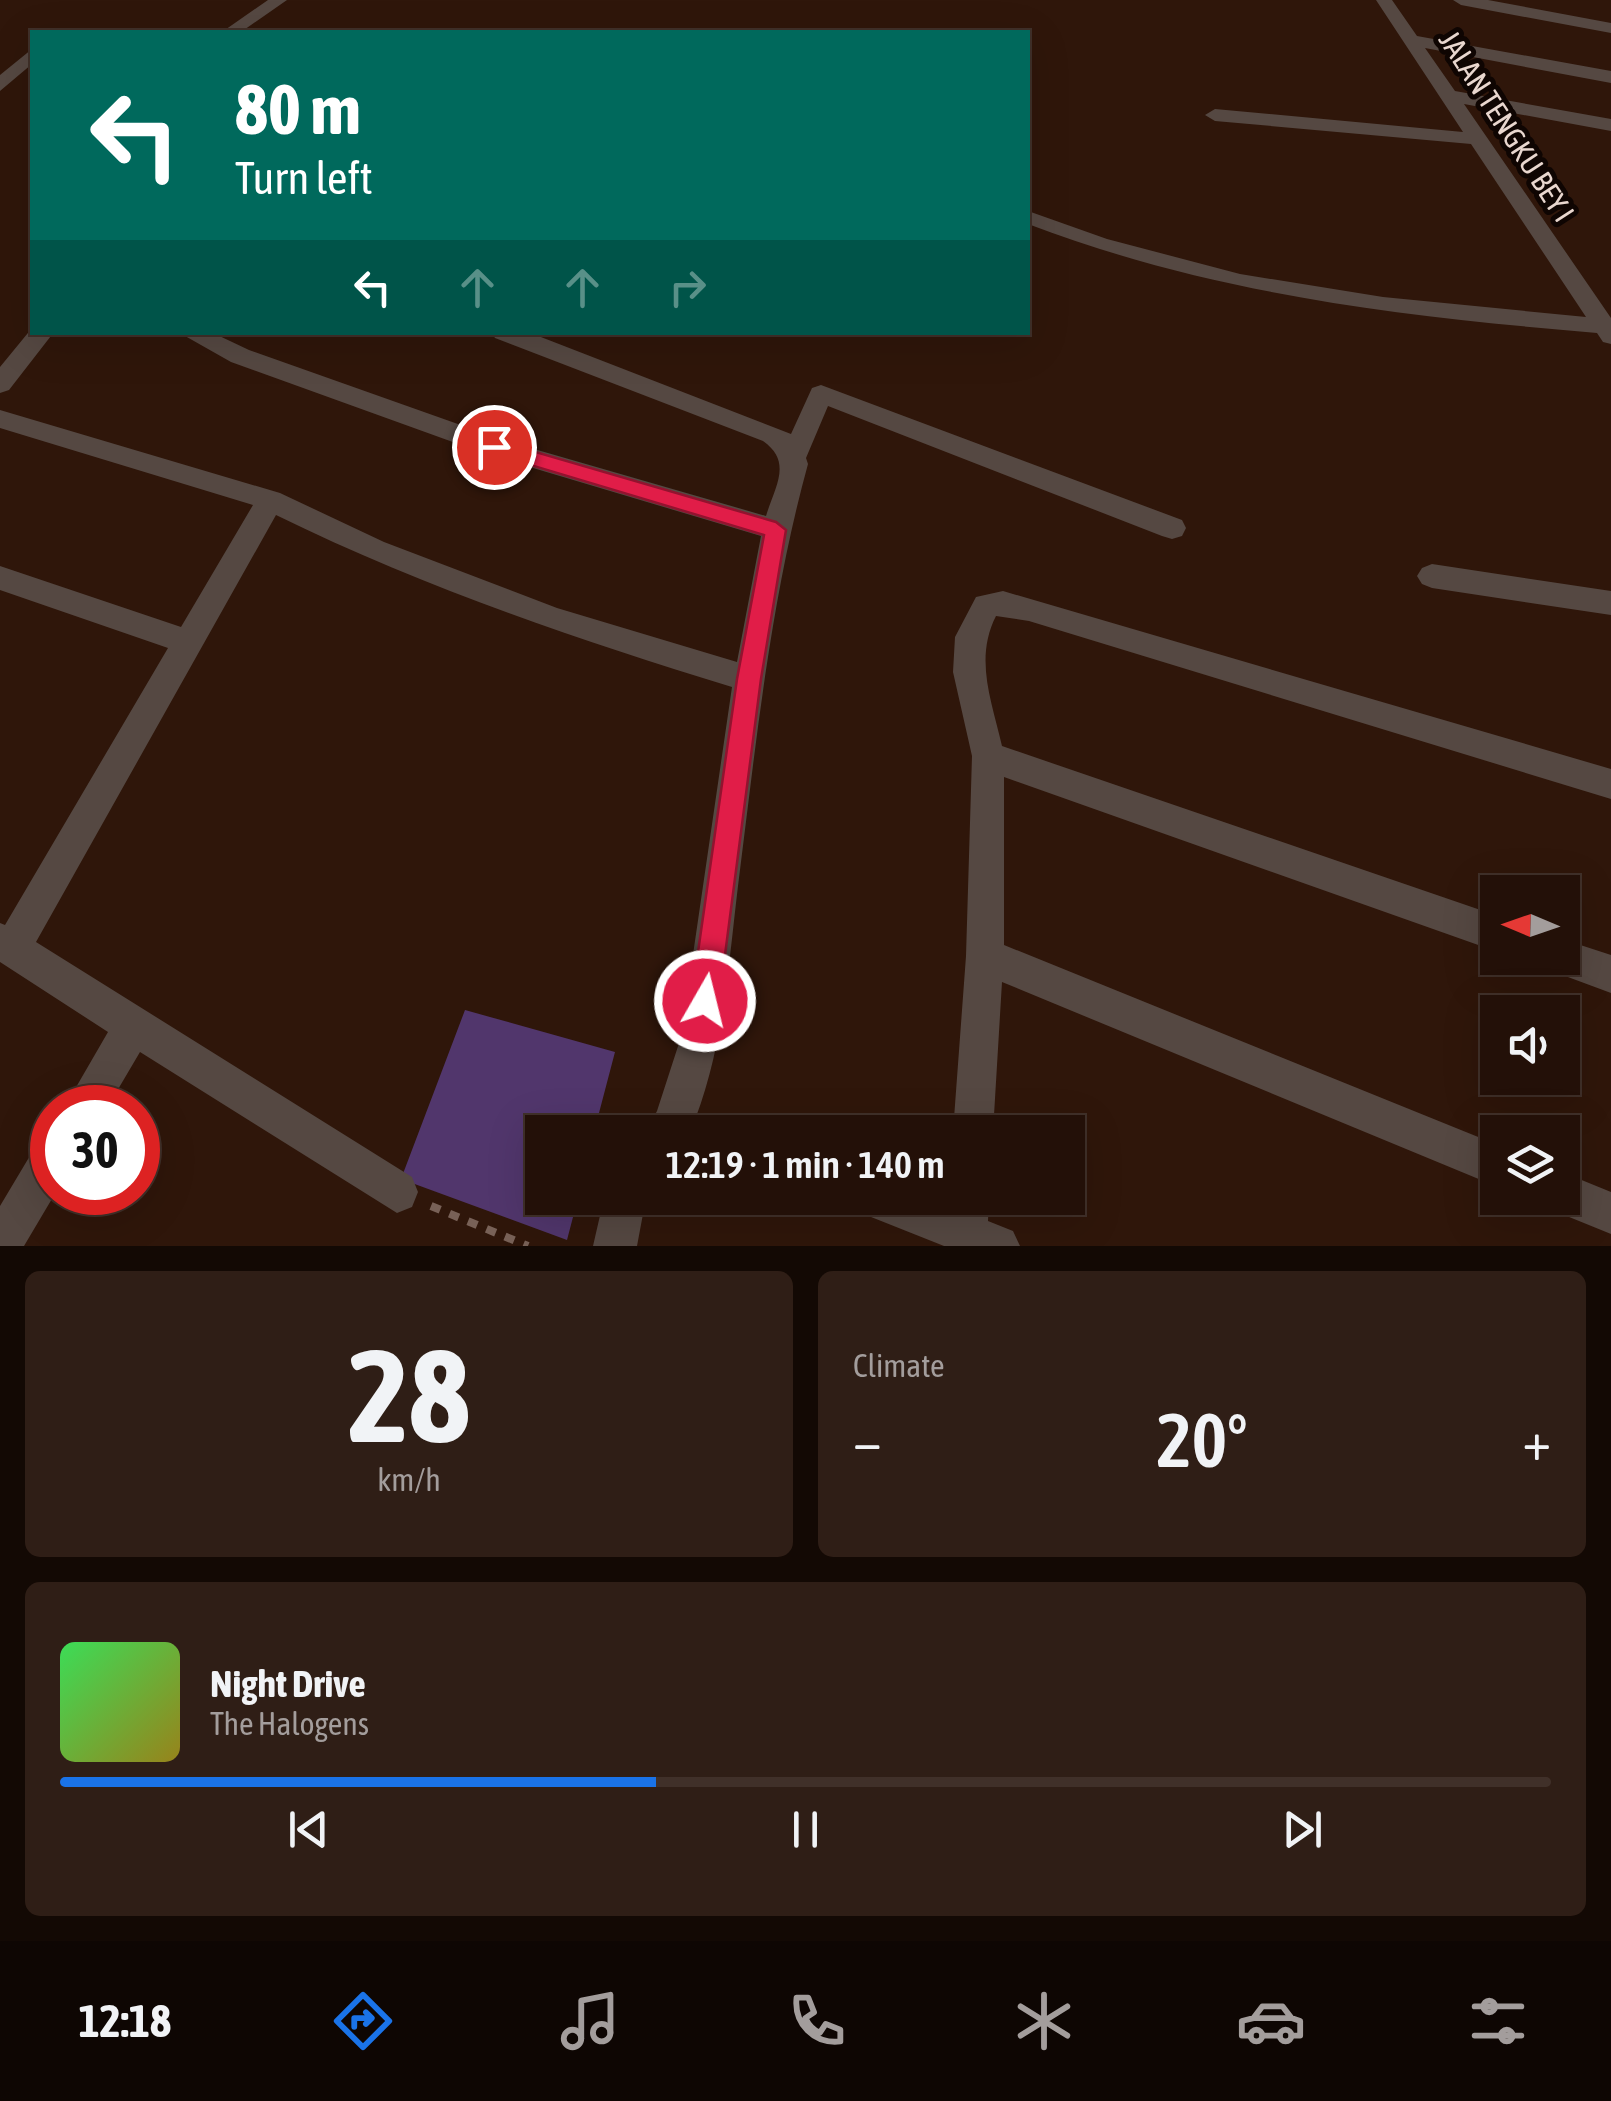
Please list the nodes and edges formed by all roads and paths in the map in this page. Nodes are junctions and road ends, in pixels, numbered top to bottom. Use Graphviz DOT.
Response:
graph roads {
  1 [pos="279,0"];
  2 [pos="1384,0"];
  3 [pos="1461,0"];
  4 [pos="1611,28"];
  5 [pos="233,30"];
  6 [pos="1416,41"];
  7 [pos="30,56"];
  8 [pos="1611,76"];
  9 [pos="0,84"];
  10 [pos="1452,96"];
  11 [pos="1215,114"];
  12 [pos="1611,125"];
  13 [pos="1479,139"];
  14 [pos="1030,218"];
  15 [pos="1608,331"];
  16 [pos="40,335"];
  17 [pos="194,335"];
  18 [pos="511,335"];
  19 [pos="0,384"];
  20 [pos="0,420"];
  21 [pos="794,456"];
  22 [pos="270,500"];
  23 [pos="1172,528"];
  24 [pos="776,530"];
  25 [pos="1432,576"];
  26 [pos="9,582"];
  27 [pos="1611,603"];
  28 [pos="0,610"];
  29 [pos="190,643"];
  30 [pos="749,679"];
  31 [pos="988,756"];
  32 [pos="1611,784"];
  33 [pos="1480,928"];
  34 [pos="7,944"];
  35 [pos="984,956"];
  36 [pos="1580,963"];
  37 [pos="1611,974"];
  38 [pos="133,1027"];
  39 [pos="98,1085"];
  40 [pos="683,1115"];
  41 [pos="974,1115"];
  42 [pos="1480,1159"];
  43 [pos="397,1192"];
  44 [pos="30,1196"];
  45 [pos="1580,1200"];
  46 [pos="1611,1213"];
  47 [pos="622,1215"];
  48 [pos="928,1215"];
  49 [pos="974,1230"];
  50 [pos="0,1246"];
  51 [pos="528,1246"];
  52 [pos="616,1246"];
  1 -- 5 [label="street"];
  2 -- 6 [label="street, JALAN TENGKU BEY I"];
  3 -- 4 [label="street"];
  6 -- 8 [label="street"];
  6 -- 10 [label="street, JALAN TENGKU BEY I"];
  7 -- 9 [label="street"];
  10 -- 12 [label="street"];
  10 -- 13 [label="street, JALAN TENGKU BEY I"];
  11 -- 13 [label="street"];
  13 -- 15 [label="street, JALAN TENGKU BEY I"];
  14 -- 15 [label="street"];
  16 -- 19 [label="street"];
  17 -- 24 [label="street"];
  18 -- 21 [label="street"];
  20 -- 22 [label="street"];
  21 -- 23 [label="street"];
  21 -- 24 [label="street"];
  22 -- 29 [label="street"];
  22 -- 30 [label="street"];
  24 -- 30 [label="street"];
  25 -- 27 [label="street"];
  26 -- 28 [label="street"];
  26 -- 29 [label="street"];
  29 -- 34 [label="street"];
  30 -- 40 [label="street"];
  31 -- 32 [label="street"];
  31 -- 33 [label="street"];
  31 -- 35 [label="street"];
  34 -- 38 [label="street"];
  35 -- 41 [label="street"];
  35 -- 42 [label="street"];
  36 -- 37 [label="street"];
  38 -- 39 [label="street"];
  38 -- 43 [label="street"];
  43 -- 51 [label="path"];
  44 -- 50 [label="street"];
  45 -- 46 [label="street"];
  47 -- 52 [label="street"];
  48 -- 49 [label="street"];
}
